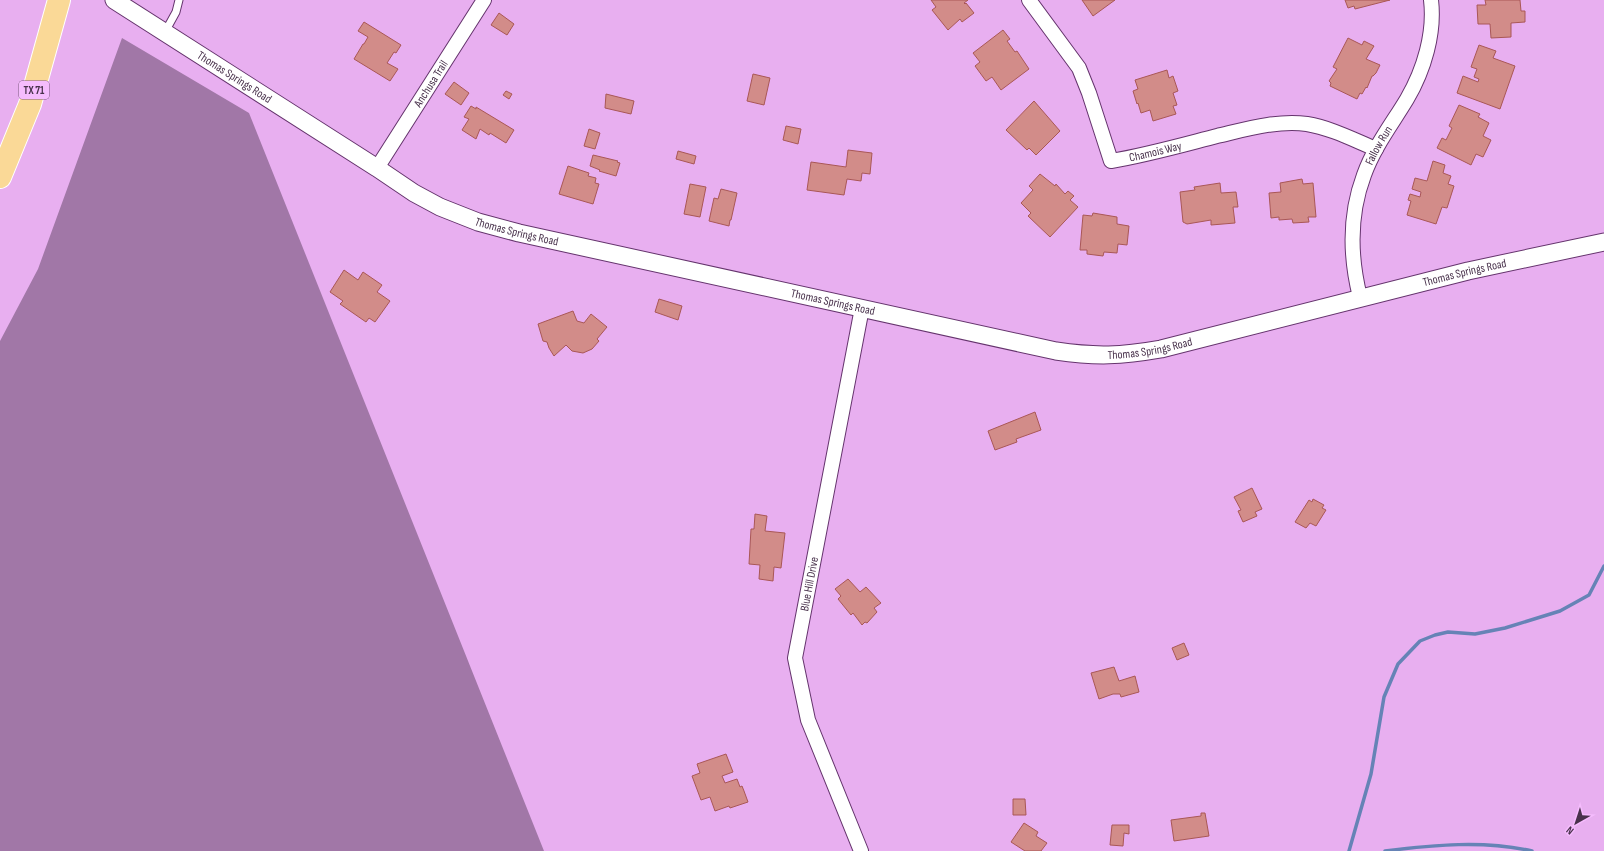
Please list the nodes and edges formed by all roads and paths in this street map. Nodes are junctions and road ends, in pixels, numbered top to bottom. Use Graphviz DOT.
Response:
graph roads {
  1 [pos="59,0"];
  2 [pos="114,0"];
  3 [pos="180,0"];
  4 [pos="484,0"];
  5 [pos="1029,0"];
  6 [pos="1430,0"];
  7 [pos="165,32"];
  8 [pos="1376,149"];
  9 [pos="377,168"];
  10 [pos="0,177"];
  11 [pos="1604,242"];
  12 [pos="1360,297"];
  13 [pos="862,308"];
  14 [pos="861,851"];
  1 -- 10 [label="main road, TX 71"];
  2 -- 7 [label="street, Thomas Springs Road"];
  3 -- 7 [label="lane"];
  4 -- 9 [label="street, Anchusa Trail"];
  5 -- 8 [label="street, Chamois Way"];
  6 -- 8 [label="street, Fallow Run"];
  7 -- 9 [label="street, Thomas Springs Road"];
  8 -- 12 [label="street, Fallow Run"];
  9 -- 13 [label="street, Thomas Springs Road"];
  11 -- 12 [label="street, Thomas Springs Road"];
  12 -- 13 [label="street, Thomas Springs Road"];
  13 -- 14 [label="street, Blue Hill Drive"];
}
